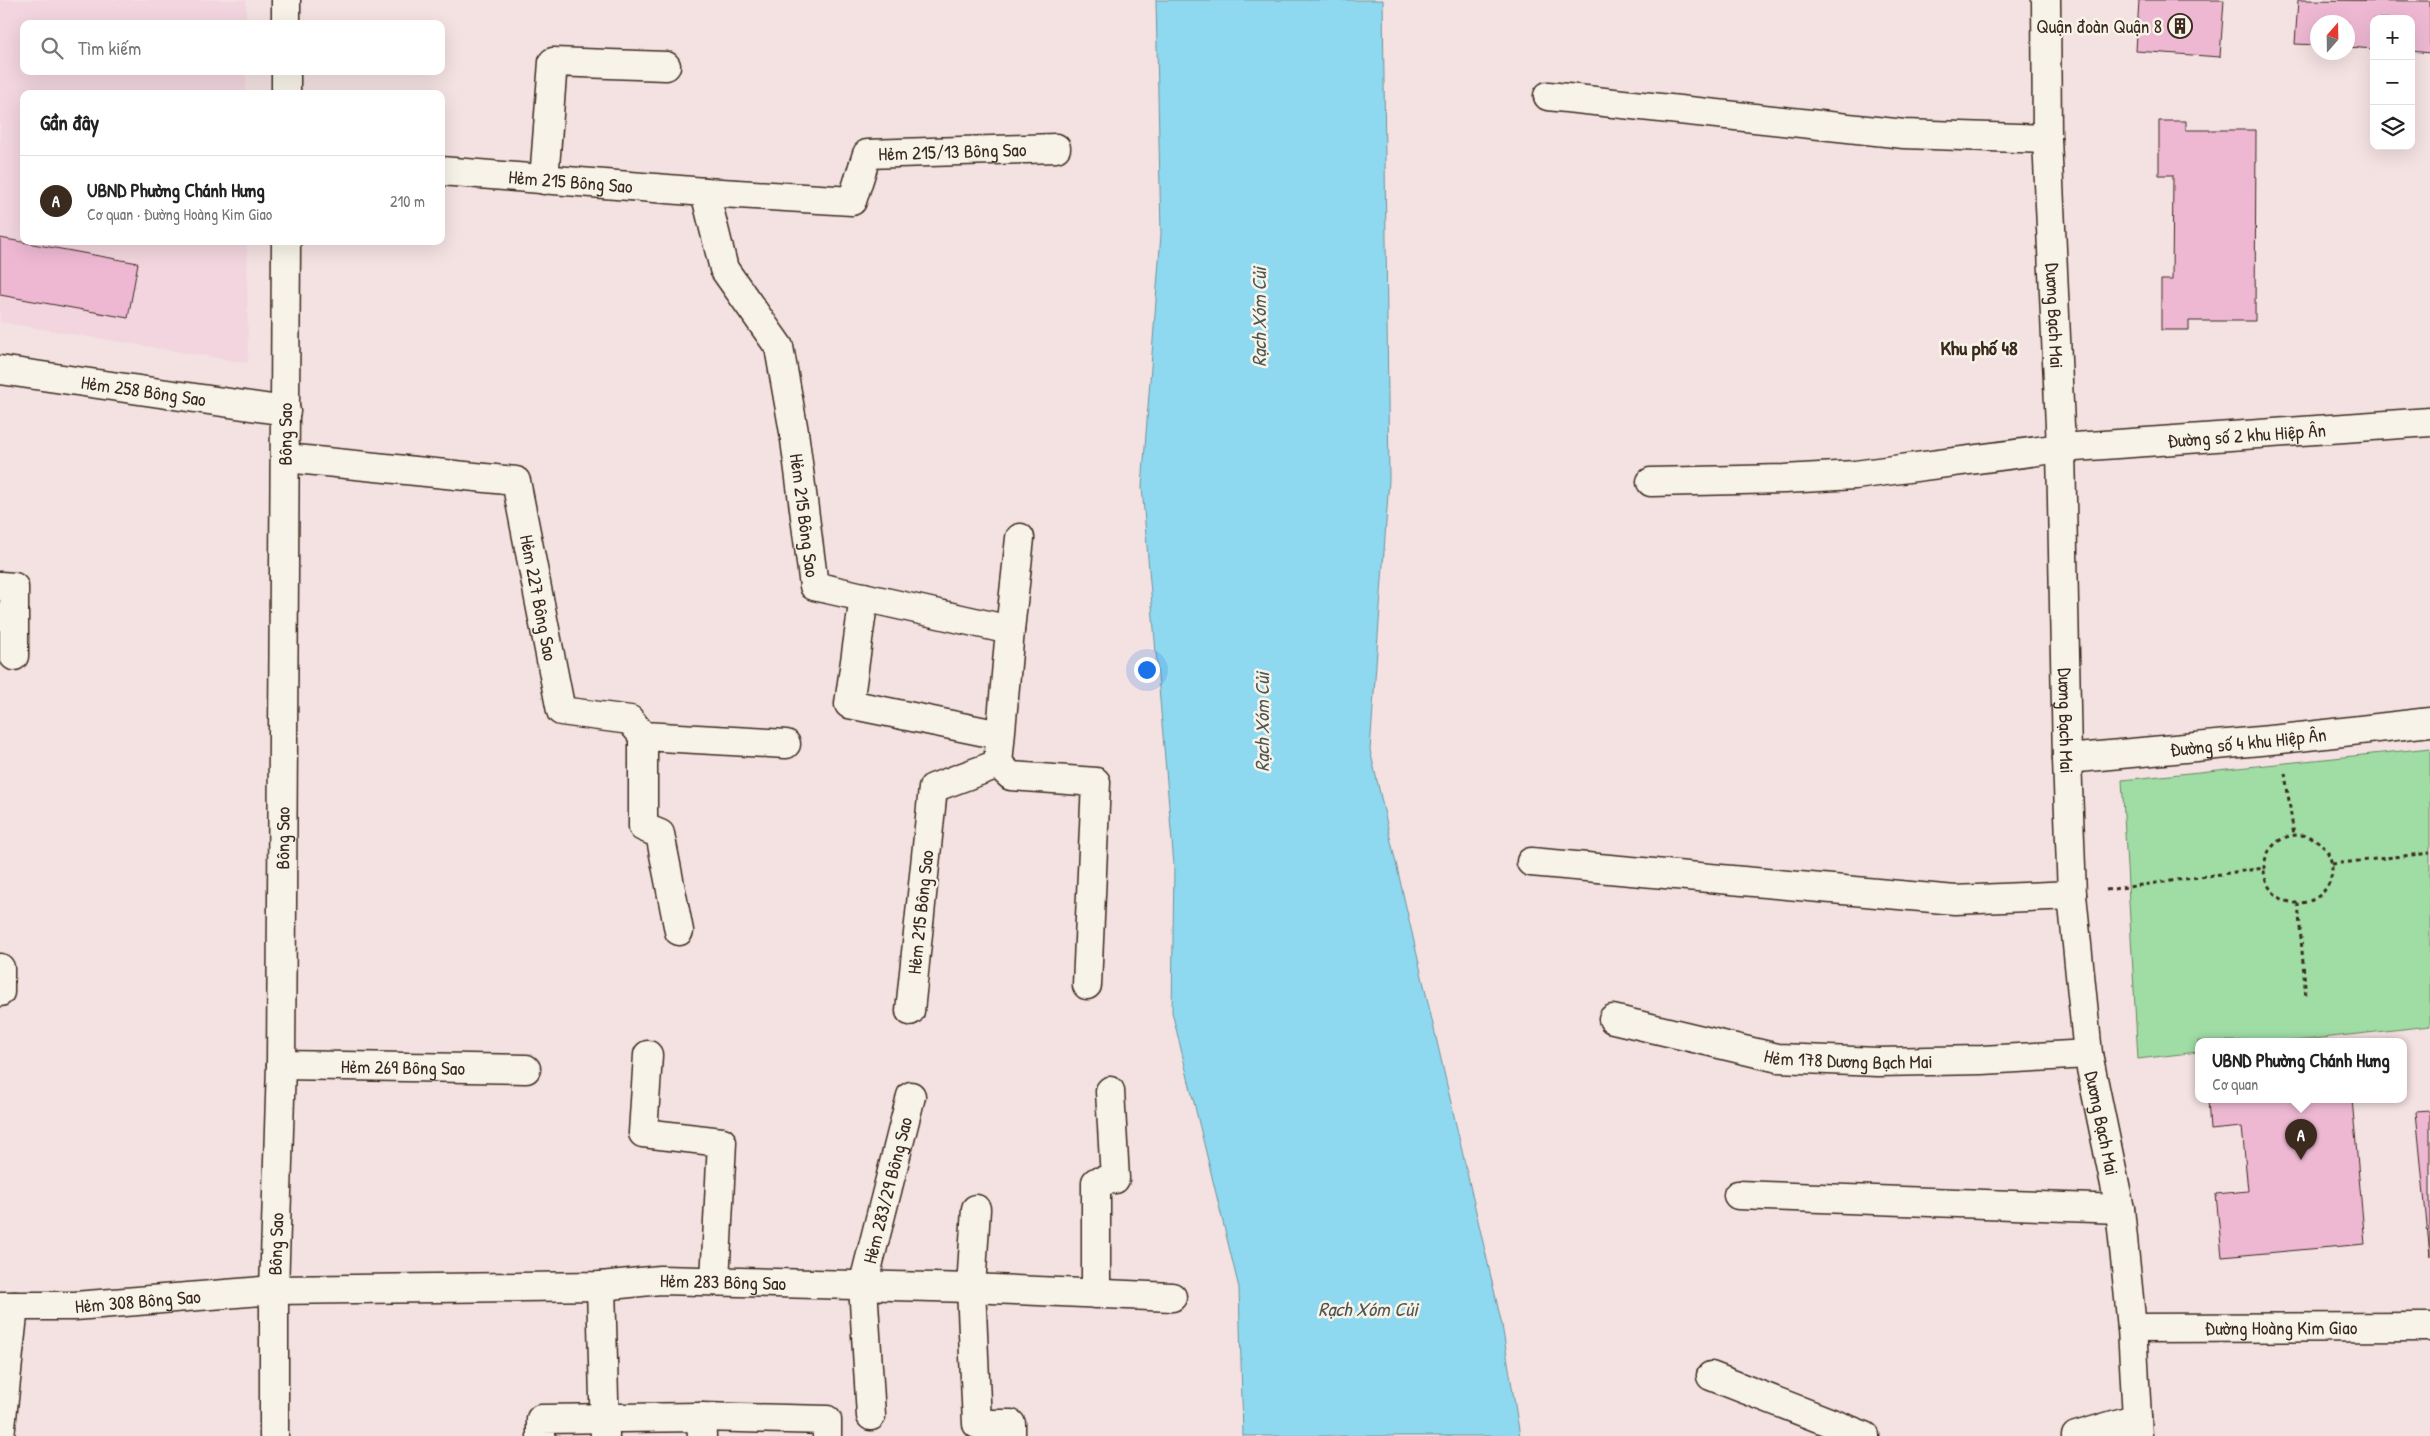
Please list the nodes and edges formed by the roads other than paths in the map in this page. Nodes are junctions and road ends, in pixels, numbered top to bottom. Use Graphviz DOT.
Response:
graph roads {
  1 [pos="286,0"];
  2 [pos="2046,0"];
  3 [pos="286,20"];
  4 [pos="666,66"];
  5 [pos="286,75"];
  6 [pos="286,90"];
  7 [pos="1548,96"];
  8 [pos="2047,139"];
  9 [pos="1056,148"];
  10 [pos="445,171"];
  11 [pos="544,180"];
  12 [pos="705,192"];
  13 [pos="286,245"];
  14 [pos="0,370"];
  15 [pos="286,411"];
  16 [pos="2430,422"];
  17 [pos="2061,448"];
  18 [pos="286,458"];
  19 [pos="1651,482"];
  20 [pos="1020,538"];
  21 [pos="0,586"];
  22 [pos="864,598"];
  23 [pos="1010,630"];
  24 [pos="14,656"];
  25 [pos="2430,722"];
  26 [pos="1000,735"];
  27 [pos="643,736"];
  28 [pos="786,744"];
  29 [pos="2066,758"];
  30 [pos="998,764"];
  31 [pos="1532,862"];
  32 [pos="2072,895"];
  33 [pos="679,930"];
  34 [pos="0,968"];
  35 [pos="1087,985"];
  36 [pos="0,992"];
  37 [pos="910,1011"];
  38 [pos="1613,1019"];
  39 [pos="2088,1054"];
  40 [pos="648,1056"];
  41 [pos="281,1065"];
  42 [pos="526,1070"];
  43 [pos="1110,1091"];
  44 [pos="911,1096"];
  45 [pos="1738,1195"];
  46 [pos="976,1209"];
  47 [pos="2120,1209"];
  48 [pos="715,1281"];
  49 [pos="601,1286"];
  50 [pos="863,1286"];
  51 [pos="971,1288"];
  52 [pos="274,1290"];
  53 [pos="1096,1294"];
  54 [pos="1172,1297"];
  55 [pos="7,1306"];
  56 [pos="2430,1327"];
  57 [pos="2132,1328"];
  58 [pos="1711,1376"];
  59 [pos="871,1416"];
  60 [pos="702,1426"];
  61 [pos="604,1427"];
  62 [pos="2137,1427"];
  63 [pos="0,1436"];
  64 [pos="274,1436"];
  65 [pos="541,1436"];
  66 [pos="827,1436"];
  67 [pos="1011,1436"];
  68 [pos="1865,1436"];
  69 [pos="2076,1436"];
  1 -- 3 [label="street"];
  2 -- 8 [label="street, Dương Bạch Mai"];
  4 -- 11 [label="street"];
  5 -- 6 [label="street"];
  7 -- 8 [label="street"];
  8 -- 17 [label="street, Dương Bạch Mai"];
  9 -- 12 [label="street, Hẻm 215/13 Bông Sao"];
  10 -- 11 [label="street, Hẻm 215 Bông Sao"];
  11 -- 12 [label="street, Hẻm 215 Bông Sao"];
  12 -- 22 [label="street, Hẻm 215 Bông Sao"];
  13 -- 15 [label="street, Bông Sao"];
  14 -- 15 [label="street, Hẻm 258 Bông Sao"];
  15 -- 18 [label="street, Bông Sao"];
  16 -- 17 [label="street, Đường số 2 khu Hiệp Ân"];
  17 -- 19 [label="street, Đường số 2 khu Hiệp Ân"];
  17 -- 29 [label="street, Dương Bạch Mai"];
  18 -- 27 [label="street, Hẻm 227 Bông Sao"];
  18 -- 41 [label="street, Bông Sao"];
  20 -- 23 [label="street"];
  21 -- 24 [label="street"];
  22 -- 23 [label="street, Hẻm 215 Bông Sao"];
  22 -- 26 [label="street"];
  23 -- 26 [label="street"];
  25 -- 29 [label="street, Đường số 4 khu Hiệp Ân"];
  26 -- 30 [label="street"];
  27 -- 28 [label="street"];
  27 -- 33 [label="street"];
  29 -- 32 [label="street, Dương Bạch Mai"];
  30 -- 35 [label="street"];
  30 -- 37 [label="street, Hẻm 215 Bông Sao"];
  31 -- 32 [label="street"];
  32 -- 39 [label="street, Dương Bạch Mai"];
  34 -- 36 [label="street"];
  38 -- 39 [label="street, Hẻm 178 Dương Bạch Mai"];
  39 -- 47 [label="street, Dương Bạch Mai"];
  40 -- 48 [label="street"];
  41 -- 42 [label="street, Hẻm 269 Bông Sao"];
  41 -- 52 [label="street, Bông Sao"];
  43 -- 53 [label="street"];
  44 -- 50 [label="street, Hẻm 283/29 Bông Sao"];
  45 -- 47 [label="street"];
  46 -- 51 [label="street"];
  47 -- 57 [label="street, Dương Bạch Mai"];
  48 -- 49 [label="street, Hẻm 283 Bông Sao"];
  48 -- 50 [label="street, Hẻm 283 Bông Sao"];
  49 -- 52 [label="street, Hẻm 283 Bông Sao"];
  49 -- 61 [label="street"];
  50 -- 51 [label="street, Hẻm 283 Bông Sao"];
  50 -- 59 [label="street, Hẻm 283/29 Bông Sao"];
  51 -- 53 [label="street, Hẻm 283 Bông Sao"];
  51 -- 67 [label="street"];
  52 -- 55 [label="street, Hẻm 308 Bông Sao"];
  52 -- 64 [label="street, Bông Sao"];
  53 -- 54 [label="street, Hẻm 283 Bông Sao"];
  55 -- 63 [label="street"];
  56 -- 57 [label="street, Đường Hoàng Kim Giao"];
  57 -- 62 [label="street, Dương Bạch Mai"];
  58 -- 68 [label="street"];
  60 -- 61 [label="street"];
  60 -- 66 [label="street"];
  61 -- 65 [label="street"];
  62 -- 69 [label="street"];
}
